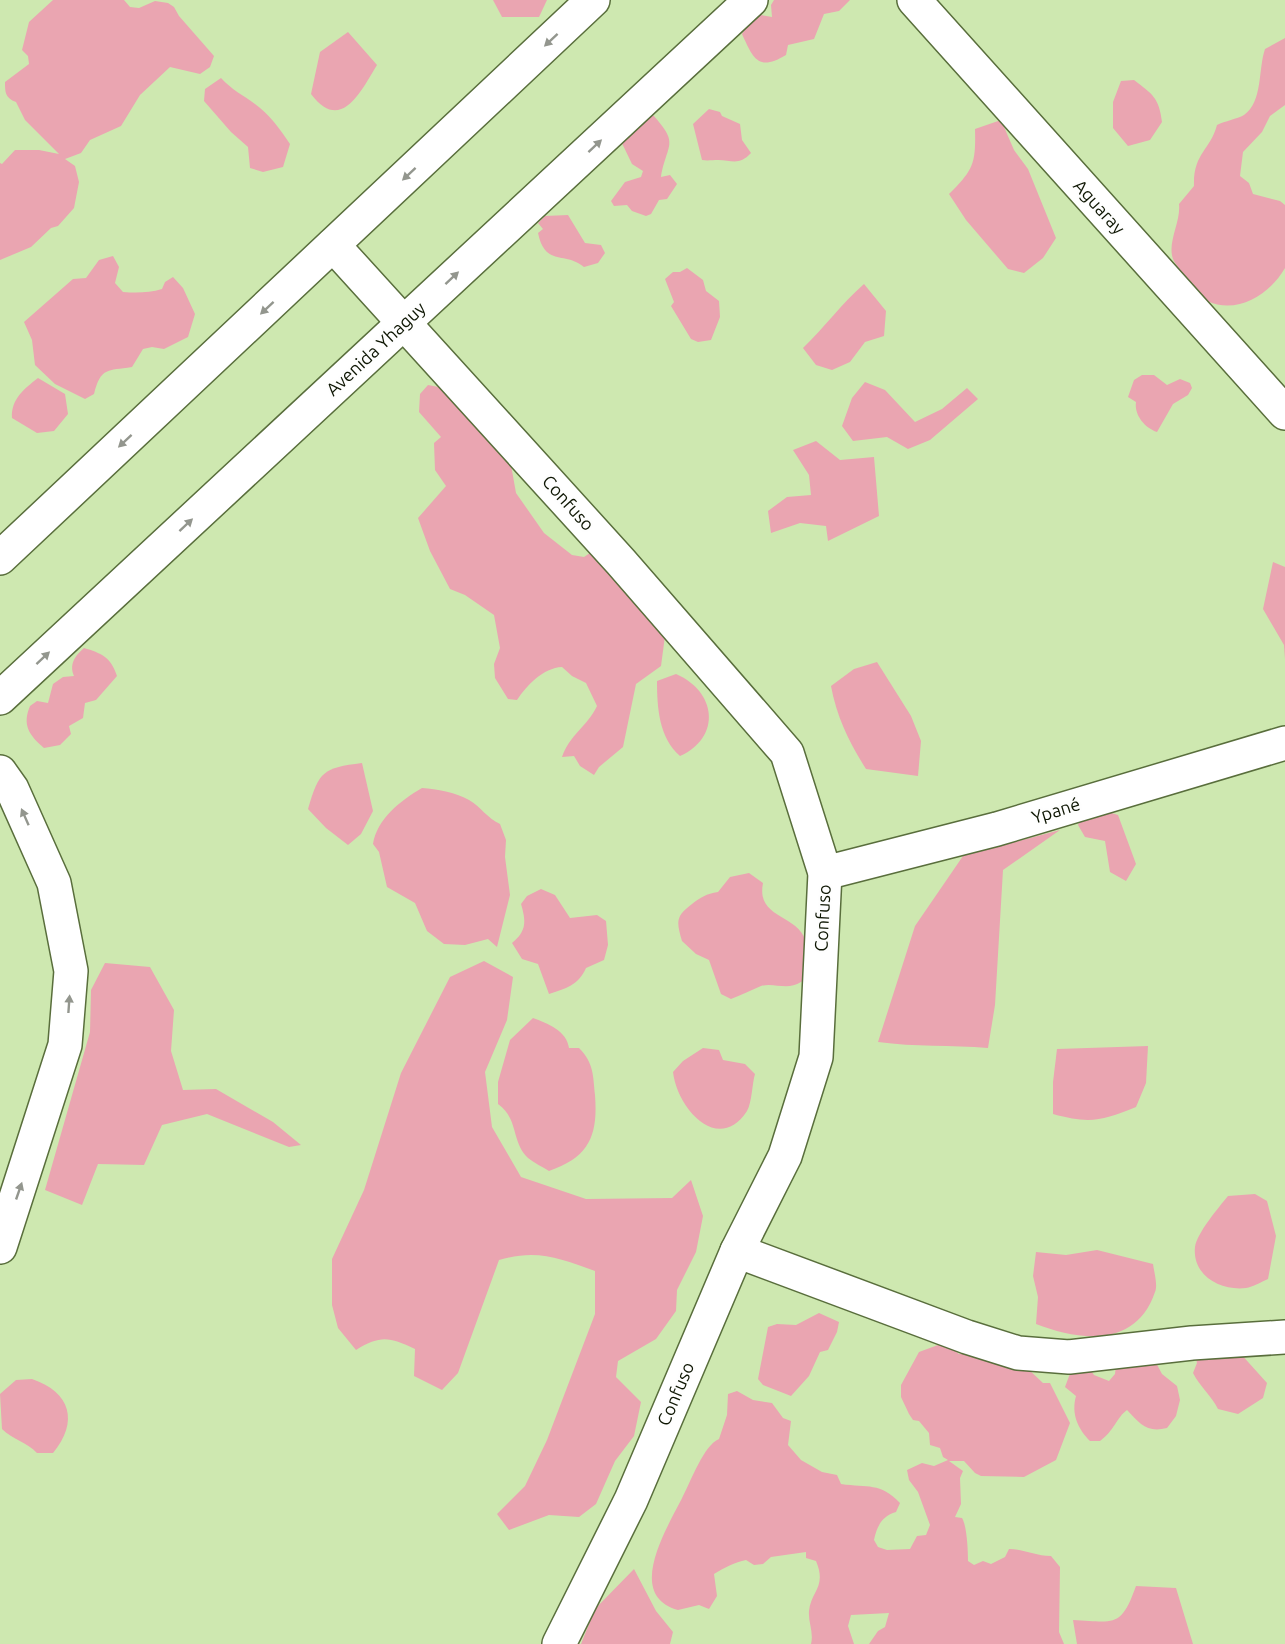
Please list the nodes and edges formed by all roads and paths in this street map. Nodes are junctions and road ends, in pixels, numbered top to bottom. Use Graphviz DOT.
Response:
graph roads {
  1 [pos="593,0"];
  2 [pos="752,0"];
  3 [pos="914,0"];
  4 [pos="333,245"];
  5 [pos="403,323"];
  6 [pos="1285,413"];
  7 [pos="0,558"];
  8 [pos="0,698"];
  9 [pos="1285,743"];
  10 [pos="0,772"];
  11 [pos="825,873"];
  12 [pos="0,1247"];
  13 [pos="737,1251"];
  14 [pos="1285,1337"];
  15 [pos="559,1644"];
  1 -- 4 [label="street, one-way"];
  5 -- 2 [label="street, Avenida Yhaguy, one-way"];
  3 -- 6 [label="street, Aguaray"];
  4 -- 5 [label="street, Confuso"];
  4 -- 7 [label="street, one-way"];
  8 -- 5 [label="street, Avenida Yhaguy, one-way"];
  5 -- 11 [label="street, Confuso"];
  9 -- 11 [label="street, Ypané"];
  12 -- 10 [label="street, one-way"];
  11 -- 13 [label="street, Confuso"];
  13 -- 14 [label="street"];
  13 -- 15 [label="street, Confuso"];
}
